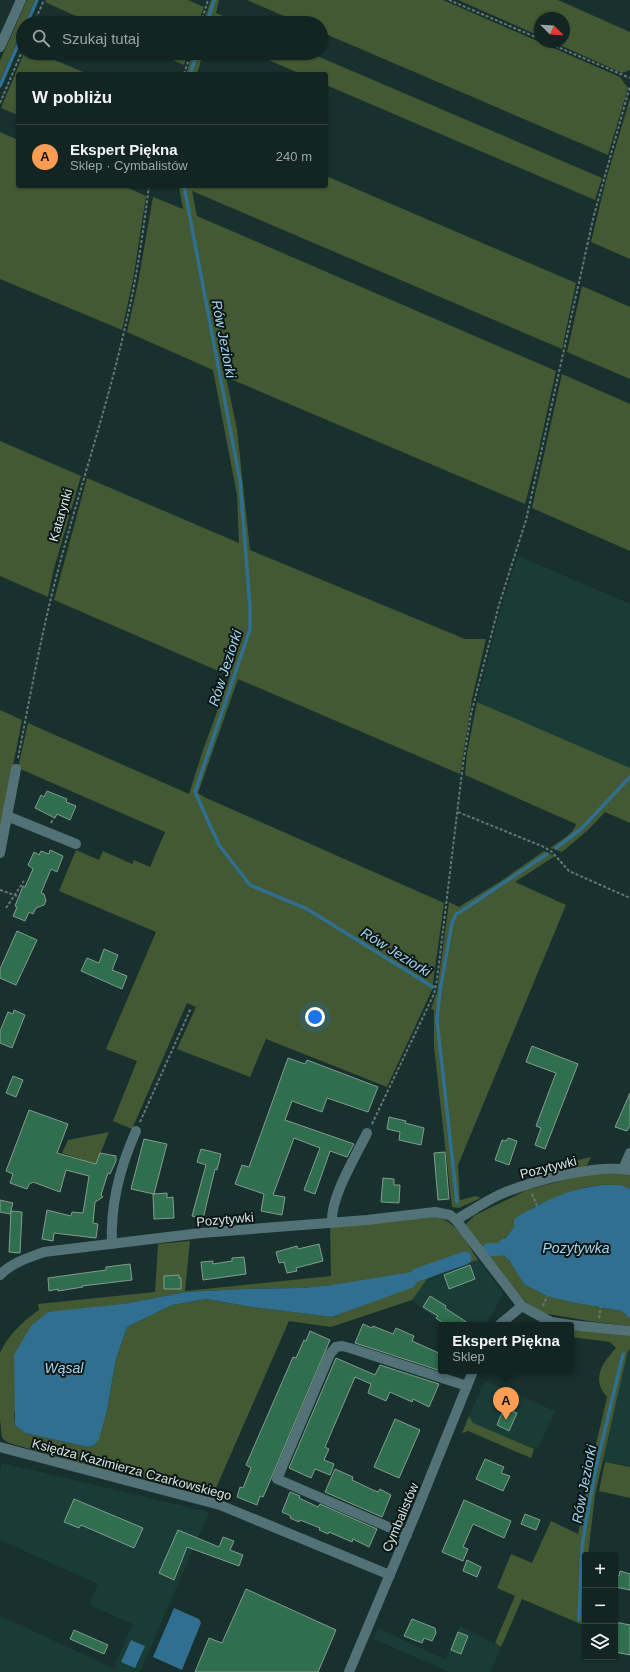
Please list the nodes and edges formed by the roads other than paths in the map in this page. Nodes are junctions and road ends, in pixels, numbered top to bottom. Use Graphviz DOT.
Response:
graph roads {
  1 [pos="21,0"];
  2 [pos="2,44"];
  3 [pos="16,769"];
  4 [pos="7,816"];
  5 [pos="76,844"];
  6 [pos="0,853"];
  7 [pos="136,1131"];
  8 [pos="367,1133"];
  9 [pos="630,1153"];
  10 [pos="626,1170"];
  11 [pos="456,1220"];
  12 [pos="332,1221"];
  13 [pos="112,1244"];
  14 [pos="0,1275"];
  15 [pos="522,1306"];
  16 [pos="503,1322"];
  17 [pos="551,1322"];
  18 [pos="574,1325"];
  19 [pos="630,1330"];
  20 [pos="472,1374"];
  21 [pos="467,1386"];
  22 [pos="0,1447"];
  23 [pos="407,1535"];
  24 [pos="390,1575"];
  25 [pos="349,1672"];
  1 -- 2 [label="street"];
  3 -- 4 [label="street"];
  4 -- 5 [label="street"];
  4 -- 6 [label="street"];
  7 -- 13 [label="street"];
  8 -- 12 [label="street"];
  9 -- 10 [label="street"];
  10 -- 11 [label="street, Pozytywki"];
  11 -- 12 [label="street, Pozytywki"];
  11 -- 15 [label="street"];
  12 -- 13 [label="street, Pozytywki"];
  13 -- 14 [label="street, Pozytywki"];
  15 -- 16 [label="street"];
  15 -- 17 [label="street"];
  18 -- 19 [label="street"];
  20 -- 21 [label="street, Cymbalistów"];
  21 -- 23 [label="street, Cymbalistów"];
  21 -- 23 [label="street"];
  22 -- 24 [label="street, Księdza Kazimierza Czarkowskiego"];
  23 -- 24 [label="street, Cymbalistów"];
  24 -- 25 [label="street, Cymbalistów"];
}
